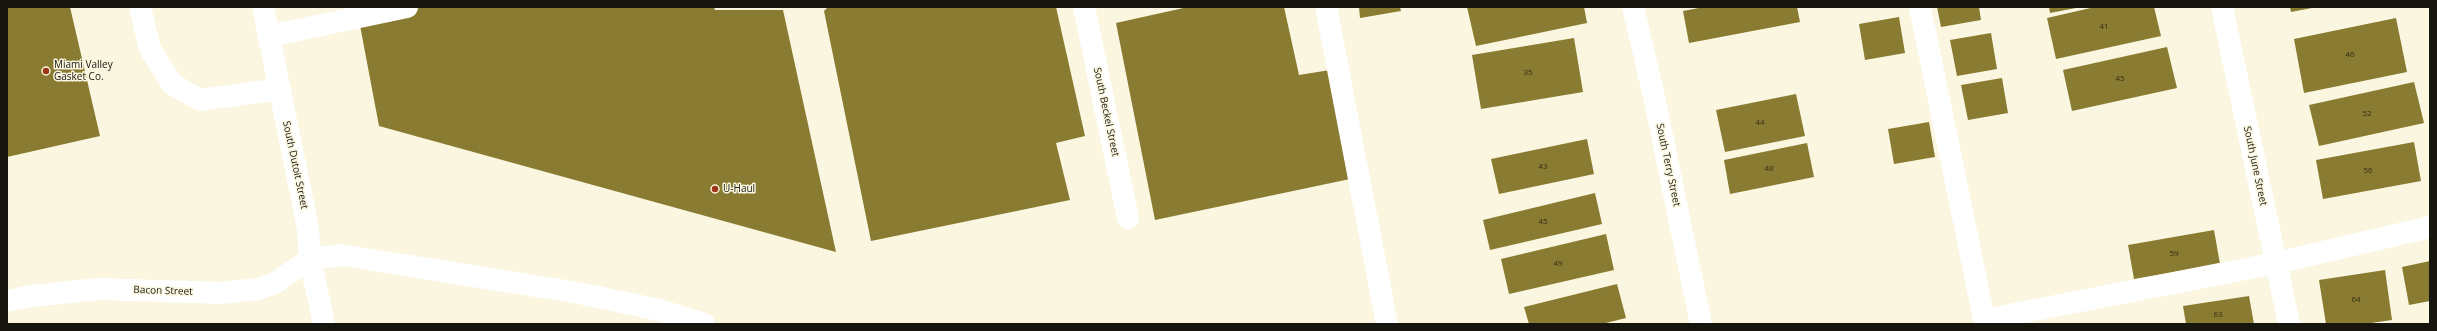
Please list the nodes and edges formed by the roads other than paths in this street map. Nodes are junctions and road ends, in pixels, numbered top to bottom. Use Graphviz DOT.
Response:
graph roads {
  1 [pos="140,7"];
  2 [pos="263,7"];
  3 [pos="407,7"];
  4 [pos="1084,7"];
  5 [pos="1326,7"];
  6 [pos="1634,7"];
  7 [pos="1920,7"];
  8 [pos="2222,7"];
  9 [pos="269,36"];
  10 [pos="280,89"];
  11 [pos="1128,218"];
  12 [pos="2430,227"];
  13 [pos="310,258"];
  14 [pos="2276,263"];
  15 [pos="7,301"];
  16 [pos="1984,322"];
  17 [pos="324,324"];
  18 [pos="704,324"];
  19 [pos="1387,324"];
  20 [pos="1701,324"];
  21 [pos="2289,324"];
  1 -- 10 [label="street"];
  2 -- 9 [label="street, South Dutoit Street"];
  3 -- 9 [label="street"];
  4 -- 11 [label="street, South Beckel Street"];
  5 -- 19 [label="street"];
  6 -- 20 [label="street, South Terry Street"];
  7 -- 16 [label="street"];
  8 -- 14 [label="street, South June Street"];
  9 -- 10 [label="street, South Dutoit Street"];
  10 -- 13 [label="street, South Dutoit Street"];
  12 -- 14 [label="street"];
  13 -- 15 [label="street, Bacon Street"];
  13 -- 17 [label="street, South Dutoit Street"];
  13 -- 18 [label="street"];
  14 -- 16 [label="street"];
  14 -- 21 [label="street, South June Street"];
}
